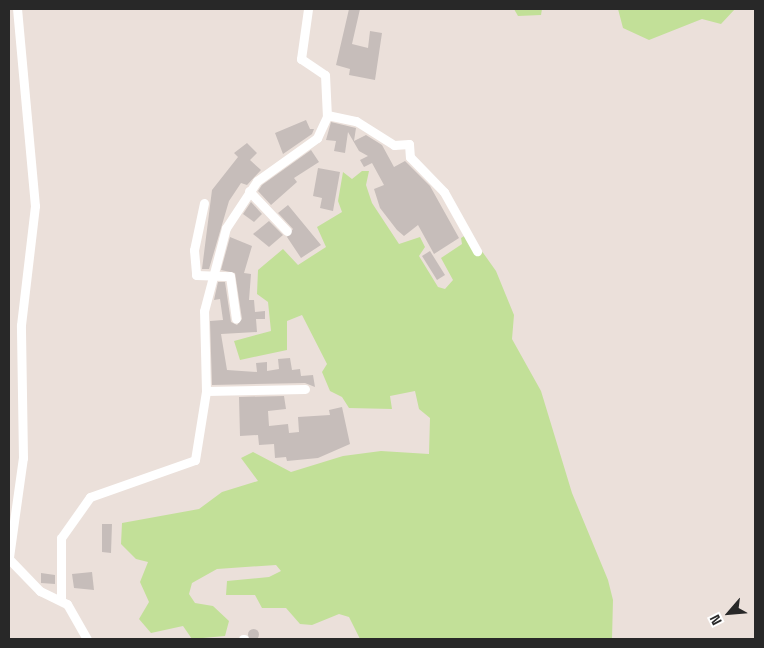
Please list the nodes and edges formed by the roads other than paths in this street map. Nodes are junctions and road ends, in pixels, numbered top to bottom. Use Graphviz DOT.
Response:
graph roads {
  1 [pos="17,9"];
  2 [pos="308,9"];
  3 [pos="327,115"];
  4 [pos="249,192"];
  5 [pos="204,203"];
  6 [pos="287,231"];
  7 [pos="477,251"];
  8 [pos="214,275"];
  9 [pos="236,319"];
  10 [pos="305,389"];
  11 [pos="206,391"];
  12 [pos="9,558"];
  13 [pos="61,599"];
  14 [pos="87,639"];
  1 -- 12 [label="street"];
  2 -- 3 [label="street"];
  3 -- 4 [label="street"];
  3 -- 7 [label="street"];
  4 -- 6 [label="street"];
  4 -- 8 [label="street"];
  5 -- 8 [label="street"];
  8 -- 9 [label="street"];
  8 -- 11 [label="street"];
  10 -- 11 [label="street"];
  11 -- 13 [label="street"];
  12 -- 13 [label="street"];
  13 -- 14 [label="street"];
}
